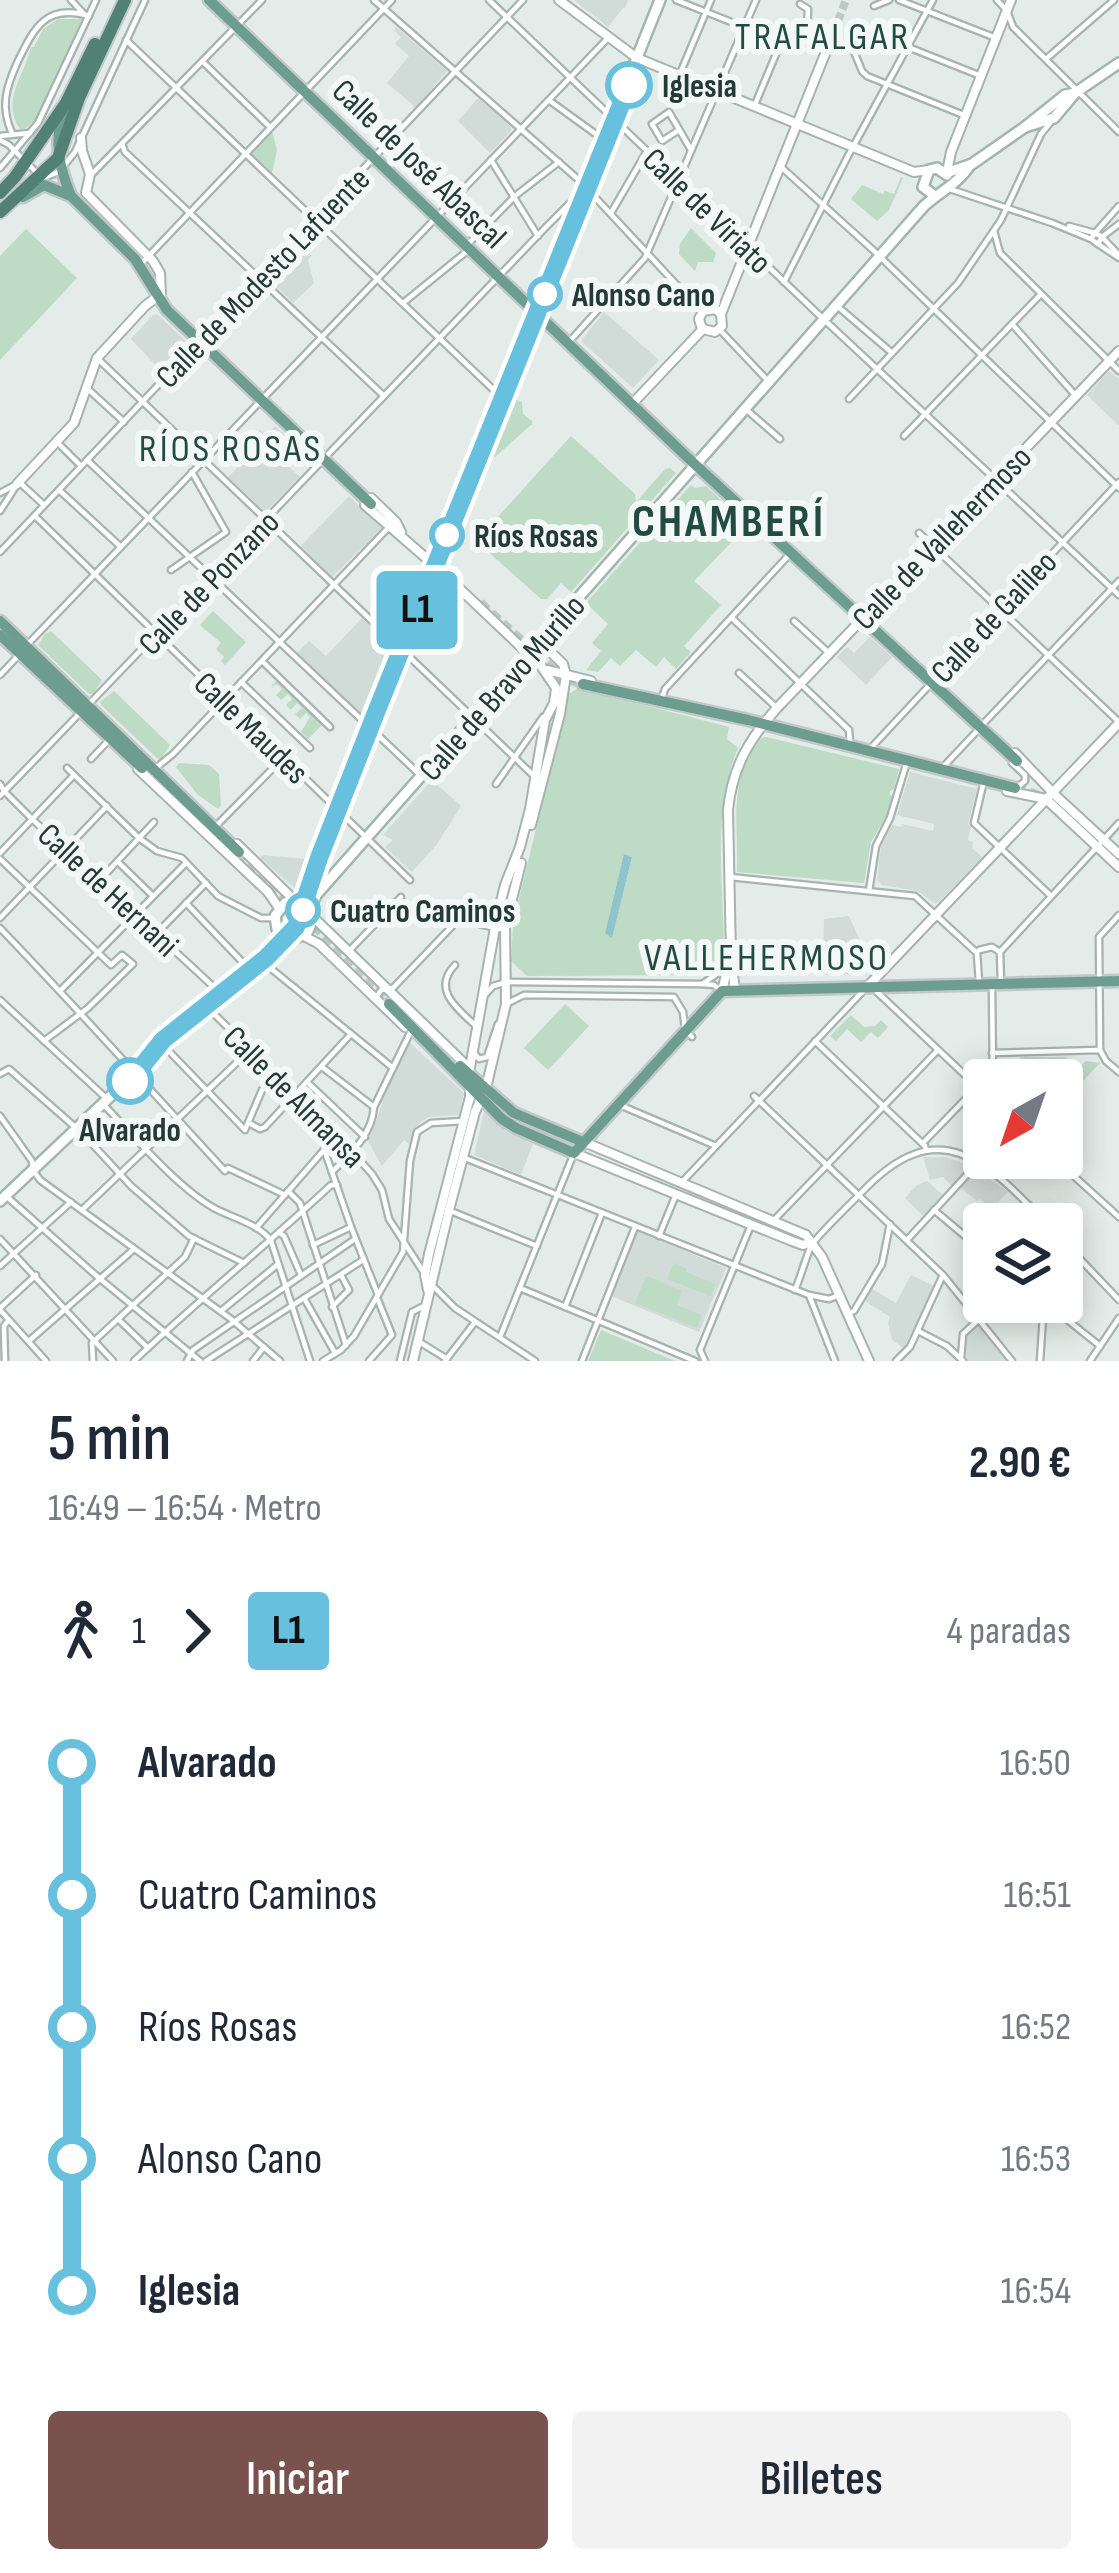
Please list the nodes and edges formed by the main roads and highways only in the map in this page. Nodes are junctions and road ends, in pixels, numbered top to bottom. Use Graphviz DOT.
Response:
graph roads {
  1 [pos="120,0"];
  2 [pos="209,0"];
  3 [pos="660,0"];
  4 [pos="1119,63"];
  5 [pos="66,103"];
  6 [pos="1053,111"];
  7 [pos="1025,128"];
  8 [pos="59,164"];
  9 [pos="970,165"];
  10 [pos="938,170"];
  11 [pos="57,187"];
  12 [pos="950,187"];
  13 [pos="0,193"];
  14 [pos="934,196"];
  15 [pos="0,212"];
  16 [pos="536,310"];
  17 [pos="696,465"];
  18 [pos="371,504"];
  19 [pos="0,621"];
  20 [pos="0,634"];
  21 [pos="23,650"];
  22 [pos="583,684"];
  23 [pos="85,708"];
  24 [pos="125,746"];
  25 [pos="1017,761"];
  26 [pos="1022,785"];
  27 [pos="237,854"];
  28 [pos="296,902"];
  29 [pos="310,913"];
  30 [pos="276,918"];
  31 [pos="287,938"];
  32 [pos="269,946"];
  33 [pos="1119,981"];
  34 [pos="478,1093"];
  35 [pos="578,1147"];
  36 [pos="3,1199"];
  1 -- 5 [label="highway"];
  1 -- 8 [label="highway"];
  2 -- 16 [label="main road, Calle de José Abascal"];
  3 -- 16 [label="main road"];
  4 -- 6 [label="main road"];
  5 -- 8 [label="main road"];
  5 -- 13 [label="highway"];
  6 -- 7 [label="main road"];
  6 -- 7 [label="main road"];
  7 -- 9 [label="main road"];
  8 -- 11 [label="highway"];
  8 -- 11 [label="main road"];
  9 -- 10 [label="main road"];
  9 -- 12 [label="main road, Calle de Bravo Murillo"];
  10 -- 12 [label="main road"];
  10 -- 14 [label="main road"];
  11 -- 15 [label="highway"];
  11 -- 18 [label="main road"];
  12 -- 14 [label="main road, Calle de Bravo Murillo"];
  14 -- 17 [label="main road, Calle de Bravo Murillo"];
  16 -- 17 [label="main road, Calle de José Abascal"];
  16 -- 28 [label="main road"];
  17 -- 25 [label="main road, Calle de José Abascal"];
  17 -- 29 [label="main road, Calle de Bravo Murillo"];
  19 -- 21 [label="main road"];
  20 -- 21 [label="main road"];
  21 -- 23 [label="main road"];
  22 -- 26 [label="main road"];
  23 -- 24 [label="main road"];
  23 -- 24 [label="main road"];
  24 -- 27 [label="main road"];
  28 -- 29 [label="main road"];
  28 -- 30 [label="main road"];
  29 -- 31 [label="main road"];
  30 -- 31 [label="main road"];
  30 -- 32 [label="main road"];
  31 -- 32 [label="main road"];
  32 -- 36 [label="main road"];
  33 -- 35 [label="main road"];
  34 -- 34 [label="main road"];
  34 -- 35 [label="main road"];
  34 -- 35 [label="main road"];
}
